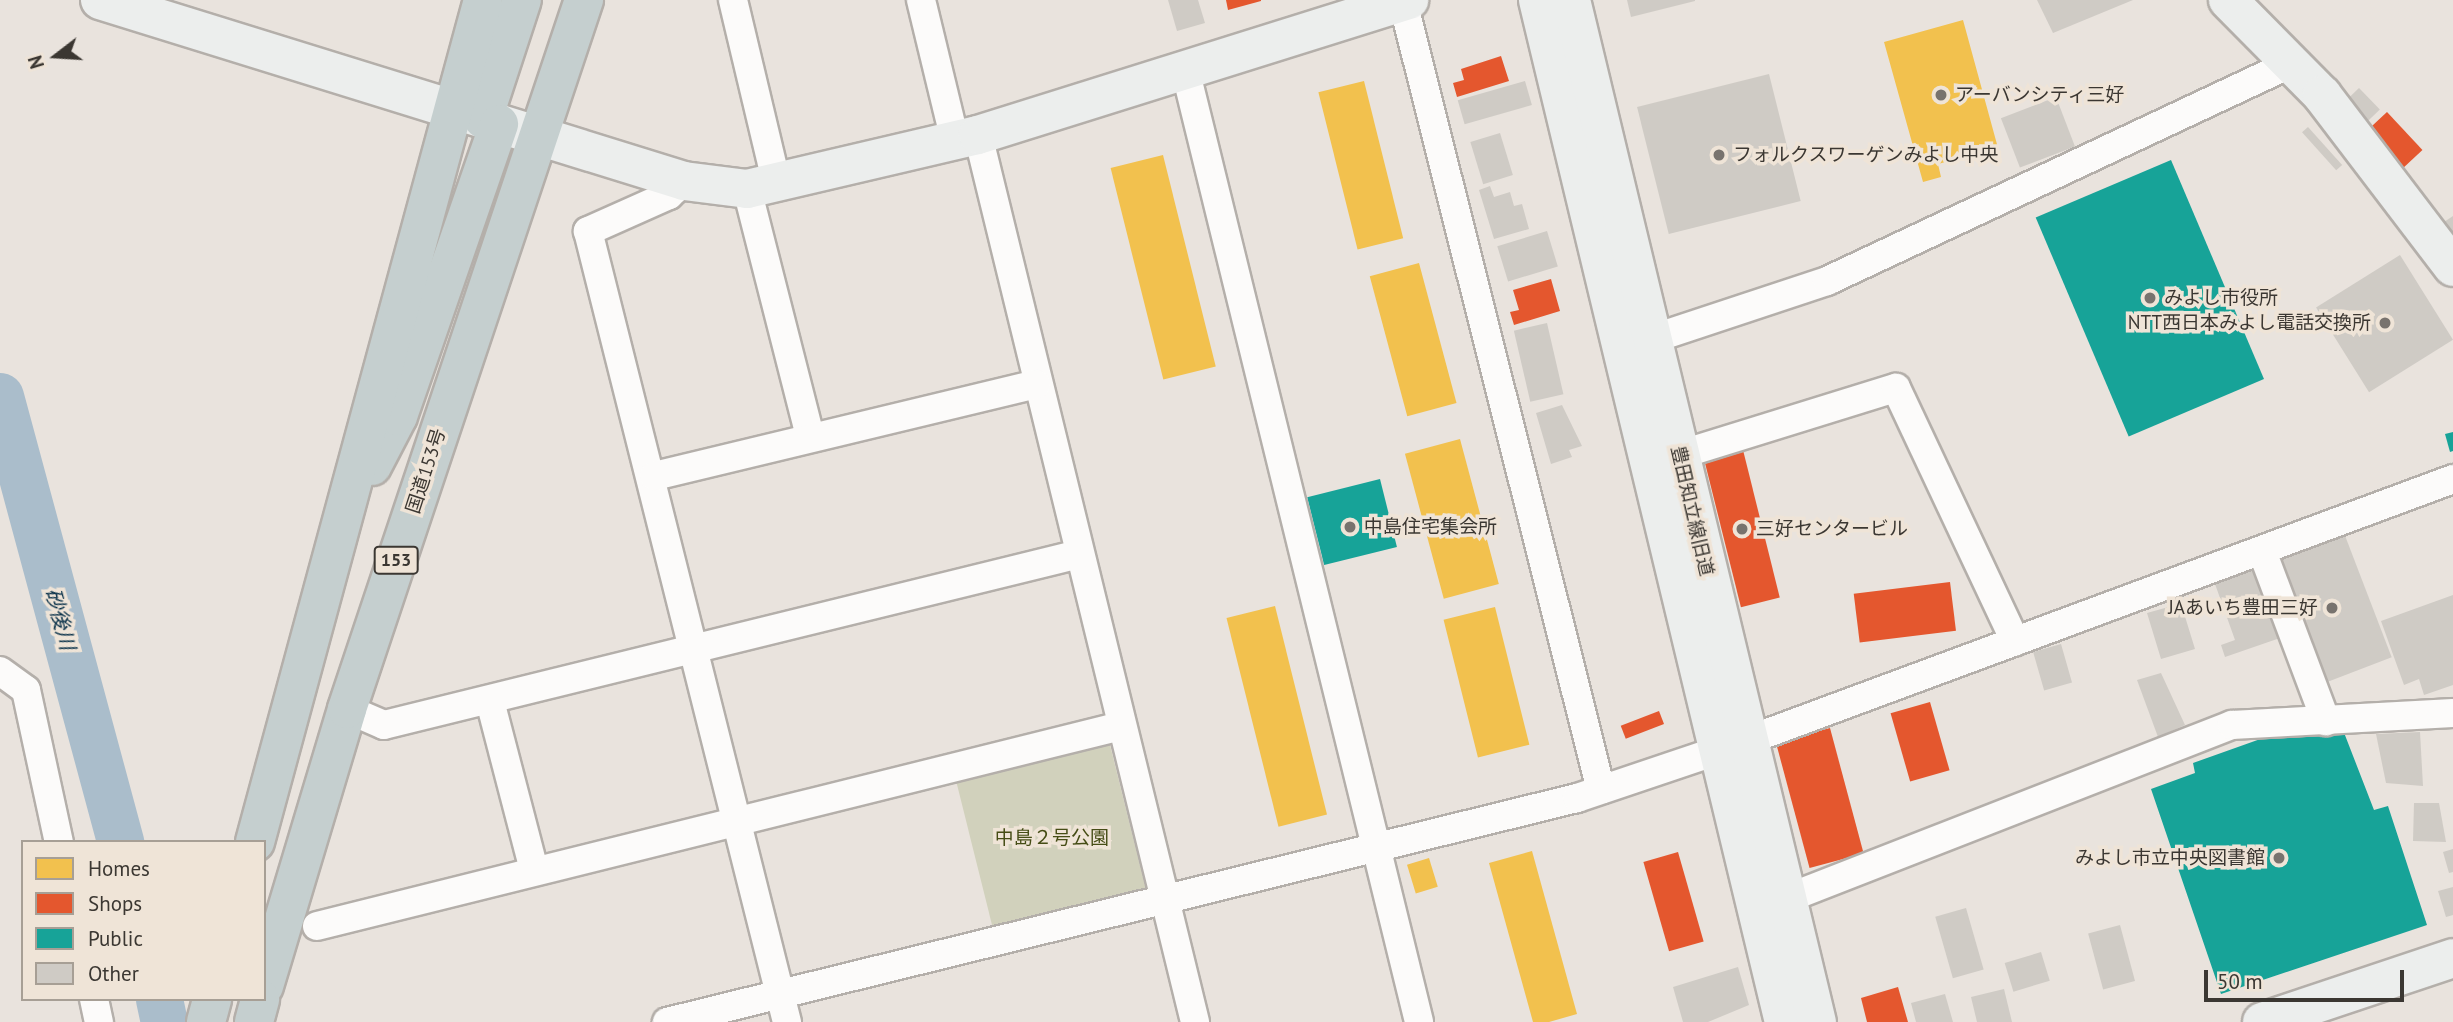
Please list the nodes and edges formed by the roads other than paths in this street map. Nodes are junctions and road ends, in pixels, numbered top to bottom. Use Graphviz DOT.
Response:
graph roads {
  1 [pos="100,0"];
  2 [pos="483,0"];
  3 [pos="522,0"];
  4 [pos="584,0"];
  5 [pos="733,0"];
  6 [pos="921,0"];
  7 [pos="1538,0"];
  8 [pos="1571,0"];
  9 [pos="2228,0"];
  10 [pos="1406,1"];
  11 [pos="2292,63"];
  12 [pos="1185,69"];
  13 [pos="479,117"];
  14 [pos="537,137"];
  15 [pos="966,138"];
  16 [pos="684,181"];
  17 [pos="762,187"];
  18 [pos="2453,267"];
  19 [pos="1649,340"];
  20 [pos="1037,384"];
  21 [pos="810,436"];
  22 [pos="1679,455"];
  23 [pos="654,476"];
  24 [pos="2453,479"];
  25 [pos="2262,551"];
  26 [pos="1079,554"];
  27 [pos="2015,641"];
  28 [pos="693,649"];
  29 [pos="0,670"];
  30 [pos="490,701"];
  31 [pos="346,709"];
  32 [pos="2453,713"];
  33 [pos="2326,721"];
  34 [pos="1121,726"];
  35 [pos="1731,746"];
  36 [pos="1601,789"];
  37 [pos="736,819"];
  38 [pos="59,840"];
  39 [pos="256,840"];
  40 [pos="1376,847"];
  41 [pos="534,870"];
  42 [pos="1164,899"];
  43 [pos="1783,900"];
  44 [pos="317,926"];
  45 [pos="2453,958"];
  46 [pos="266,979"];
  47 [pos="781,995"];
  48 [pos="94,1001"];
  49 [pos="211,1001"];
  50 [pos="259,1001"];
  51 [pos="99,1022"];
  52 [pos="206,1022"];
  53 [pos="254,1022"];
  54 [pos="667,1022"];
  55 [pos="787,1022"];
  56 [pos="1195,1022"];
  57 [pos="1419,1022"];
  58 [pos="1784,1022"];
  59 [pos="1817,1022"];
  60 [pos="2262,1022"];
  1 -- 13 [label="street"];
  2 -- 13 [label="highway"];
  3 -- 13 [label="highway"];
  4 -- 14 [label="highway, 国道153号 / 153"];
  5 -- 17 [label="street"];
  6 -- 15 [label="street"];
  7 -- 35 [label="street, 豊田知立線旧道"];
  8 -- 19 [label="street, 豊田知立線旧道"];
  9 -- 11 [label="street"];
  10 -- 12 [label="street"];
  10 -- 36 [label="street"];
  11 -- 18 [label="street"];
  11 -- 19 [label="street"];
  12 -- 15 [label="street"];
  12 -- 40 [label="street"];
  13 -- 14 [label="street"];
  13 -- 39 [label="highway"];
  14 -- 16 [label="street"];
  14 -- 31 [label="highway, 国道153号 / 153"];
  15 -- 17 [label="street"];
  15 -- 20 [label="street"];
  16 -- 17 [label="street"];
  16 -- 23 [label="street"];
  17 -- 21 [label="street"];
  19 -- 22 [label="street, 豊田知立線旧道"];
  20 -- 21 [label="street"];
  20 -- 26 [label="street"];
  21 -- 23 [label="street"];
  22 -- 27 [label="street"];
  22 -- 35 [label="street, 豊田知立線旧道"];
  23 -- 28 [label="street"];
  24 -- 25 [label="street"];
  25 -- 27 [label="street"];
  25 -- 33 [label="street"];
  26 -- 28 [label="street"];
  26 -- 34 [label="street"];
  27 -- 35 [label="street"];
  28 -- 30 [label="street"];
  28 -- 37 [label="street"];
  29 -- 38 [label="street"];
  30 -- 31 [label="street"];
  30 -- 41 [label="street"];
  31 -- 46 [label="highway, 国道153号 / 153"];
  32 -- 33 [label="street"];
  33 -- 43 [label="street"];
  34 -- 37 [label="street"];
  34 -- 42 [label="street"];
  35 -- 36 [label="street"];
  35 -- 43 [label="street, 豊田知立線旧道"];
  35 -- 58 [label="street, 豊田知立線旧道"];
  36 -- 40 [label="street"];
  37 -- 41 [label="street"];
  37 -- 47 [label="street"];
  40 -- 42 [label="street"];
  40 -- 57 [label="street"];
  41 -- 44 [label="street"];
  42 -- 47 [label="street"];
  42 -- 56 [label="street"];
  43 -- 59 [label="street, 豊田知立線旧道"];
  45 -- 60 [label="street"];
  47 -- 54 [label="street"];
  47 -- 55 [label="street"];
  48 -- 51 [label="street"];
  49 -- 52 [label="highway"];
  50 -- 53 [label="highway"];
}
